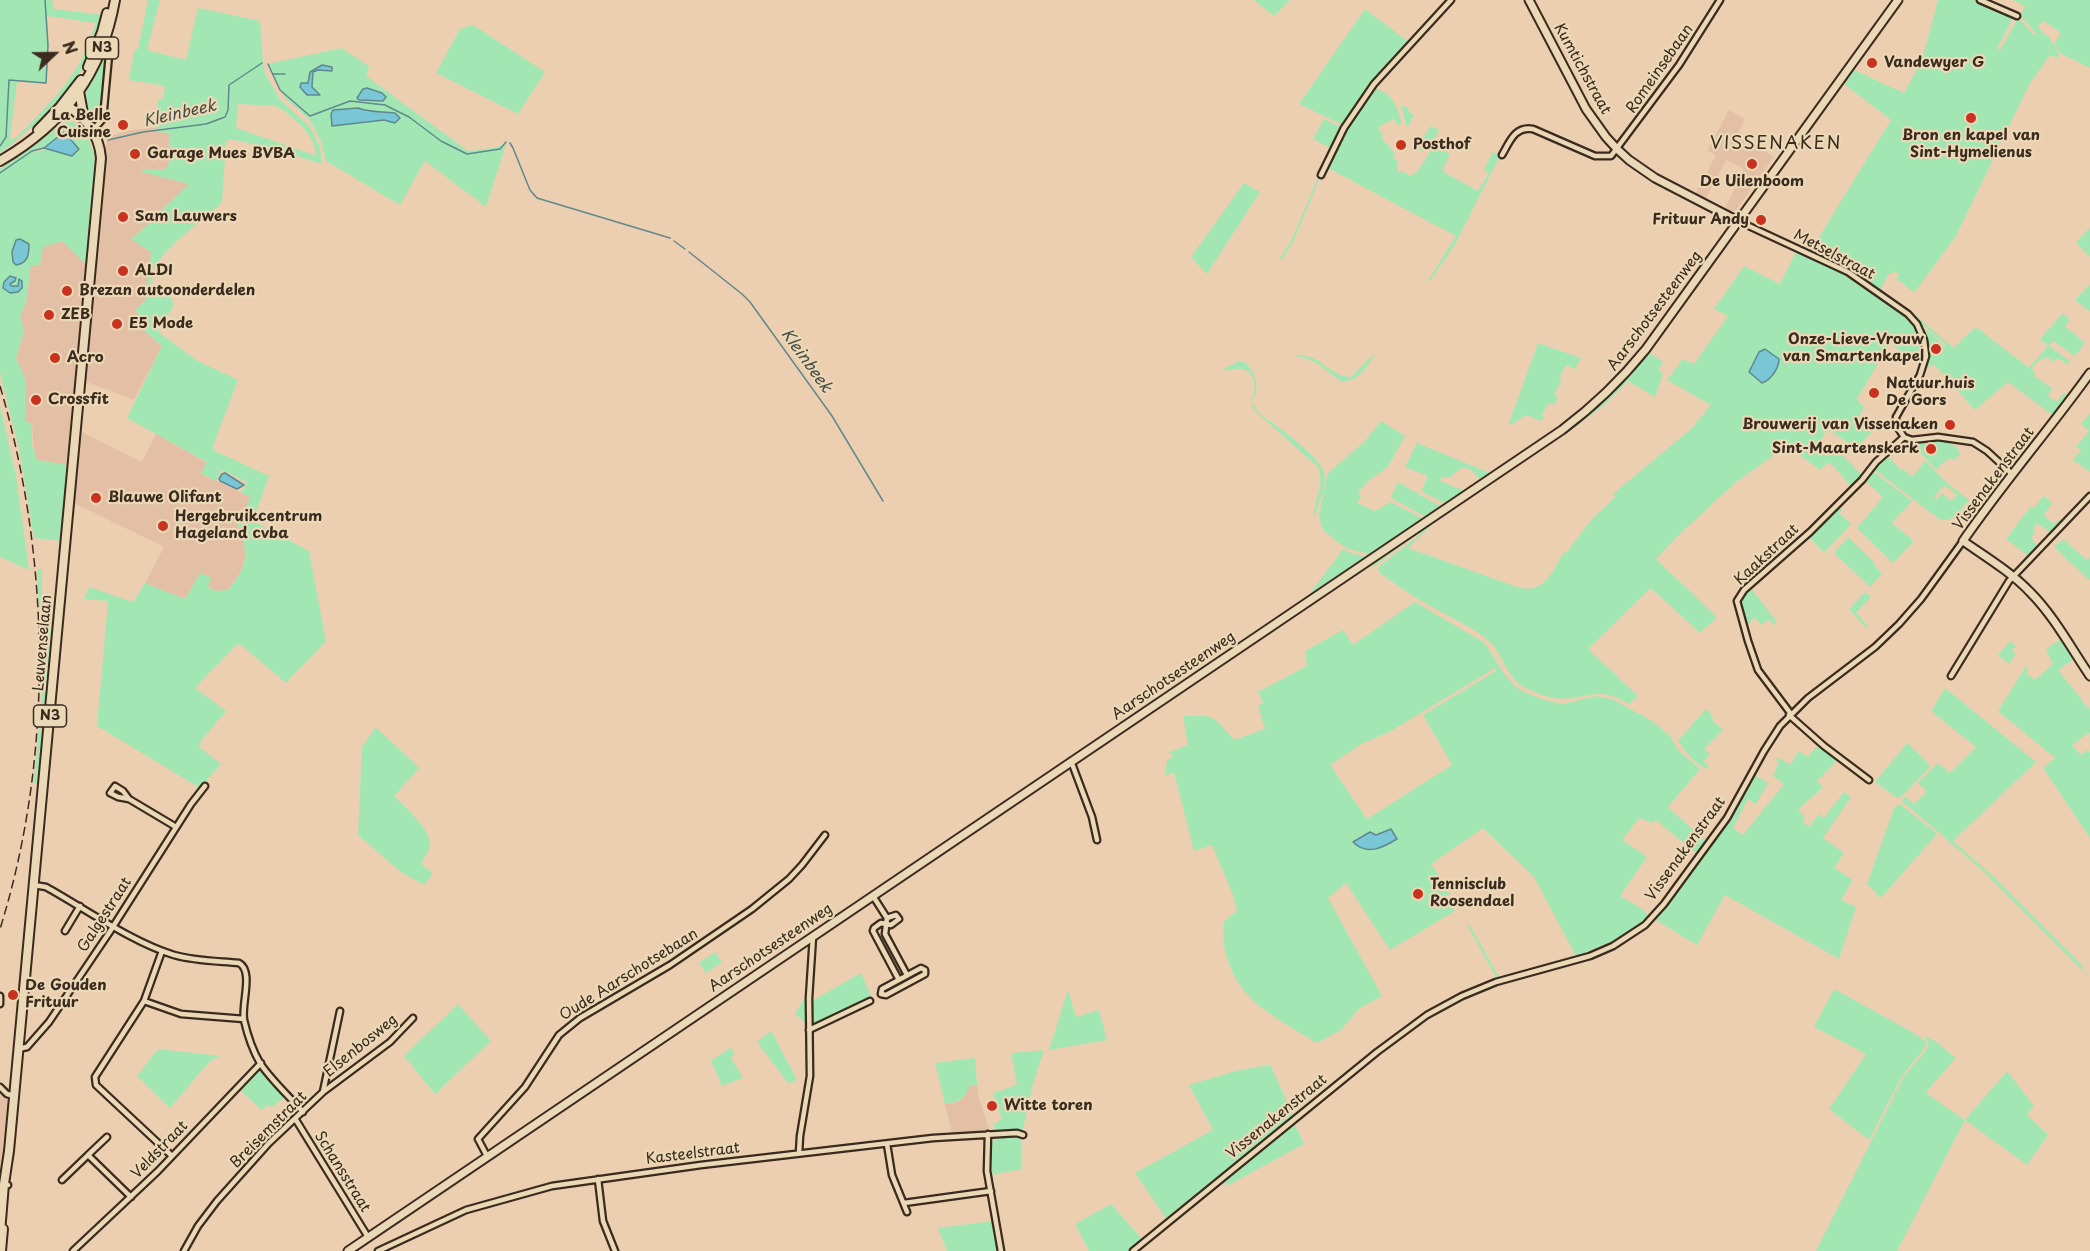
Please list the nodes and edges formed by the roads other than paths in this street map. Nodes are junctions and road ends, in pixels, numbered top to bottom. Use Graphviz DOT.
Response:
graph roads {
  1 [pos="110,0"];
  2 [pos="115,0"];
  3 [pos="1451,0"];
  4 [pos="1529,0"];
  5 [pos="1720,0"];
  6 [pos="1898,0"];
  7 [pos="1980,0"];
  8 [pos="2017,16"];
  9 [pos="109,55"];
  10 [pos="80,92"];
  11 [pos="62,109"];
  12 [pos="85,120"];
  13 [pos="92,131"];
  14 [pos="1617,149"];
  15 [pos="1502,155"];
  16 [pos="0,161"];
  17 [pos="1321,175"];
  18 [pos="1738,221"];
  19 [pos="2090,373"];
  20 [pos="1904,437"];
  21 [pos="2012,474"];
  22 [pos="2090,496"];
  23 [pos="1963,541"];
  24 [pos="2013,576"];
  25 [pos="2090,675"];
  26 [pos="1951,676"];
  27 [pos="1790,715"];
  28 [pos="1071,761"];
  29 [pos="1869,780"];
  30 [pos="205,786"];
  31 [pos="129,799"];
  32 [pos="177,827"];
  33 [pos="825,835"];
  34 [pos="1097,840"];
  35 [pos="34,885"];
  36 [pos="873,896"];
  37 [pos="80,906"];
  38 [pos="887,920"];
  39 [pos="113,926"];
  40 [pos="65,931"];
  41 [pos="813,936"];
  42 [pos="162,951"];
  43 [pos="908,975"];
  44 [pos="899,980"];
  45 [pos="0,996"];
  46 [pos="144,1001"];
  47 [pos="870,1001"];
  48 [pos="0,1004"];
  49 [pos="340,1011"];
  50 [pos="244,1018"];
  51 [pos="413,1018"];
  52 [pos="809,1030"];
  53 [pos="18,1049"];
  54 [pos="261,1063"];
  55 [pos="0,1087"];
  56 [pos="323,1092"];
  57 [pos="14,1096"];
  58 [pos="303,1112"];
  59 [pos="296,1120"];
  60 [pos="988,1134"];
  61 [pos="1023,1135"];
  62 [pos="107,1137"];
  63 [pos="887,1144"];
  64 [pos="799,1153"];
  65 [pos="88,1155"];
  66 [pos="172,1156"];
  67 [pos="487,1156"];
  68 [pos="598,1179"];
  69 [pos="62,1180"];
  70 [pos="4,1185"];
  71 [pos="991,1191"];
  72 [pos="131,1197"];
  73 [pos="904,1203"];
  74 [pos="907,1212"];
  75 [pos="0,1233"];
  76 [pos="368,1237"];
  77 [pos="1,1251"];
  78 [pos="73,1251"];
  79 [pos="184,1251"];
  80 [pos="348,1251"];
  81 [pos="378,1251"];
  82 [pos="615,1251"];
  83 [pos="1001,1251"];
  84 [pos="1133,1251"];
  1 -- 11 [label="main road, N3"];
  2 -- 10 [label="main road, N3"];
  3 -- 17 [label="street"];
  4 -- 14 [label="main road, Kumtichstraat"];
  5 -- 14 [label="street, Romeinsebaan"];
  6 -- 18 [label="main road, Aarschotsesteenweg"];
  7 -- 8 [label="street"];
  9 -- 13 [label="street"];
  10 -- 11 [label="main road, N3"];
  10 -- 12 [label="main road, N3"];
  11 -- 12 [label="main road, Leuvenselaan / N3"];
  11 -- 13 [label="main road"];
  11 -- 16 [label="main road"];
  12 -- 13 [label="main road, Leuvenselaan / N3"];
  13 -- 35 [label="main road, Leuvenselaan / N3"];
  14 -- 15 [label="street"];
  14 -- 18 [label="main road, Kumtichstraat"];
  18 -- 20 [label="street, Metselstraat"];
  18 -- 28 [label="main road, Aarschotsesteenweg"];
  19 -- 21 [label="main road, Vissenakenstraat"];
  20 -- 21 [label="street"];
  20 -- 27 [label="street, Kaakstraat"];
  21 -- 23 [label="main road, Vissenakenstraat"];
  22 -- 24 [label="street"];
  23 -- 24 [label="main road"];
  23 -- 27 [label="street, Vissenakenstraat"];
  24 -- 25 [label="main road"];
  24 -- 26 [label="street"];
  27 -- 29 [label="street"];
  27 -- 84 [label="street, Vissenakenstraat"];
  28 -- 34 [label="street"];
  28 -- 36 [label="main road, Aarschotsesteenweg"];
  30 -- 32 [label="street, Galgestraat"];
  31 -- 32 [label="street"];
  32 -- 39 [label="street, Galgestraat"];
  33 -- 67 [label="street, Oude Aarschotsebaan"];
  35 -- 37 [label="street"];
  35 -- 53 [label="main road, Leuvenselaan / N3"];
  36 -- 38 [label="street"];
  36 -- 41 [label="main road, Aarschotsesteenweg"];
  37 -- 39 [label="street"];
  37 -- 40 [label="street"];
  38 -- 43 [label="street"];
  38 -- 44 [label="street"];
  39 -- 42 [label="street"];
  39 -- 53 [label="street, Galgestraat"];
  41 -- 52 [label="street"];
  41 -- 67 [label="main road, Aarschotsesteenweg"];
  42 -- 46 [label="street"];
  42 -- 50 [label="street"];
  43 -- 44 [label="street"];
  43 -- 44 [label="street"];
  45 -- 48 [label="street"];
  46 -- 50 [label="street"];
  46 -- 66 [label="street"];
  47 -- 52 [label="street"];
  49 -- 56 [label="street, Breisemstraat"];
  50 -- 54 [label="street"];
  51 -- 56 [label="street, Elsenbosweg"];
  52 -- 64 [label="street"];
  53 -- 57 [label="main road, Leuvenselaan / N3"];
  54 -- 58 [label="street"];
  54 -- 66 [label="street, Veldstraat"];
  55 -- 57 [label="street"];
  56 -- 58 [label="street, Breisemstraat"];
  57 -- 70 [label="main road, Leuvenselaan / N3"];
  58 -- 59 [label="street, Breisemstraat"];
  59 -- 76 [label="street, Schansstraat"];
  59 -- 79 [label="street, Breisemstraat"];
  60 -- 61 [label="street, Kasteelstraat"];
  60 -- 63 [label="street, Kasteelstraat"];
  60 -- 71 [label="street"];
  62 -- 65 [label="street"];
  63 -- 64 [label="street, Kasteelstraat"];
  63 -- 73 [label="street"];
  64 -- 68 [label="street, Kasteelstraat"];
  65 -- 69 [label="street"];
  65 -- 72 [label="street"];
  66 -- 72 [label="street, Veldstraat"];
  67 -- 76 [label="main road, Aarschotsesteenweg"];
  68 -- 81 [label="street, Kasteelstraat"];
  68 -- 82 [label="street"];
  70 -- 75 [label="main road, Leuvenselaan / N3"];
  70 -- 77 [label="main road, Leuvenselaan / N3"];
  71 -- 73 [label="street"];
  71 -- 83 [label="street"];
  72 -- 78 [label="street, Veldstraat"];
  73 -- 74 [label="street"];
  76 -- 80 [label="main road, Aarschotsesteenweg"];
}
